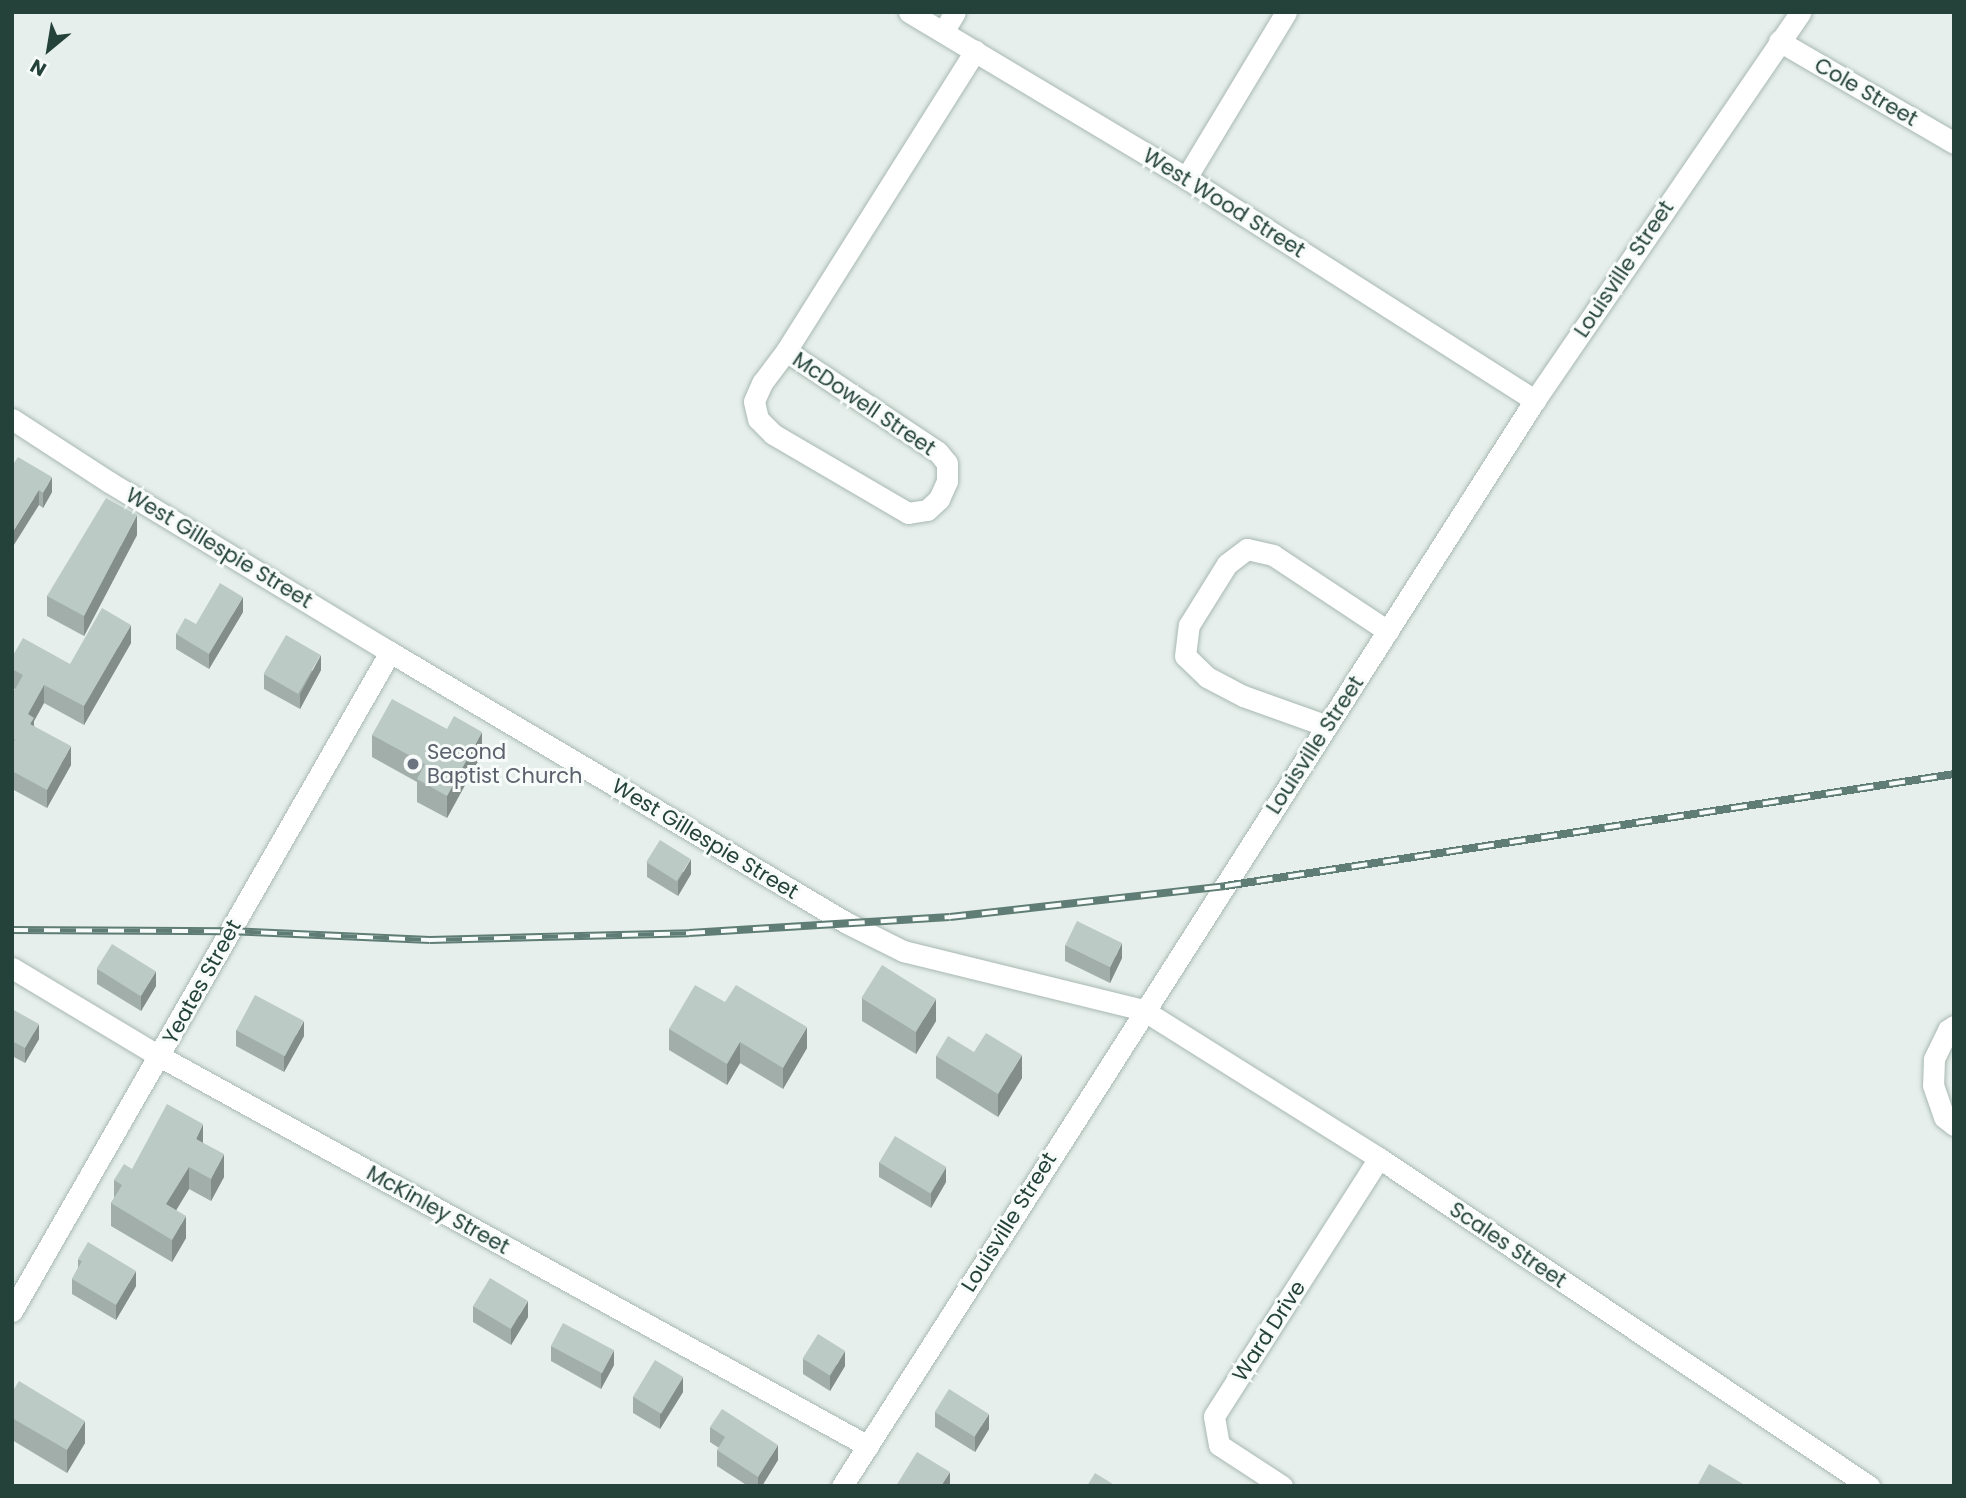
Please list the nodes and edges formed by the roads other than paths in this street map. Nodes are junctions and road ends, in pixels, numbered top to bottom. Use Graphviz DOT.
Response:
graph roads {
  1 [pos="909,12"];
  2 [pos="955,12"];
  3 [pos="1286,12"];
  4 [pos="1801,12"];
  5 [pos="943,32"];
  6 [pos="1779,40"];
  7 [pos="975,51"];
  8 [pos="1954,143"];
  9 [pos="1186,178"];
  10 [pos="786,351"];
  11 [pos="1535,400"];
  12 [pos="12,419"];
  13 [pos="1388,631"];
  14 [pos="390,652"];
  15 [pos="1327,726"];
  16 [pos="12,968"];
  17 [pos="1143,1010"];
  18 [pos="1954,1026"];
  19 [pos="161,1056"];
  20 [pos="1954,1125"];
  21 [pos="1379,1158"];
  22 [pos="12,1311"];
  23 [pos="867,1446"];
  24 [pos="842,1486"];
  25 [pos="1282,1486"];
  26 [pos="1869,1486"];
  1 -- 5 [label="street, West Wood Street"];
  2 -- 5 [label="street"];
  3 -- 9 [label="street"];
  4 -- 6 [label="street, Louisville Street"];
  5 -- 7 [label="street, West Wood Street"];
  6 -- 8 [label="street, Cole Street"];
  6 -- 11 [label="street, Louisville Street"];
  7 -- 9 [label="street, West Wood Street"];
  7 -- 10 [label="street, McDowell Street"];
  9 -- 11 [label="street, West Wood Street"];
  10 -- 10 [label="street, McDowell Street"];
  11 -- 13 [label="street, Louisville Street"];
  12 -- 14 [label="street, West Gillespie Street"];
  13 -- 15 [label="street, Louisville Street"];
  13 -- 15 [label="street"];
  14 -- 17 [label="street, West Gillespie Street"];
  14 -- 19 [label="street, Yeates Street"];
  15 -- 17 [label="street, Louisville Street"];
  16 -- 19 [label="street, McKinley Street"];
  17 -- 21 [label="street, Scales Street"];
  17 -- 23 [label="street, Louisville Street"];
  18 -- 20 [label="street"];
  19 -- 22 [label="street, Yeates Street"];
  19 -- 23 [label="street, McKinley Street"];
  21 -- 25 [label="street, Ward Drive"];
  21 -- 26 [label="street, Scales Street"];
  23 -- 24 [label="street, Louisville Street"];
}
